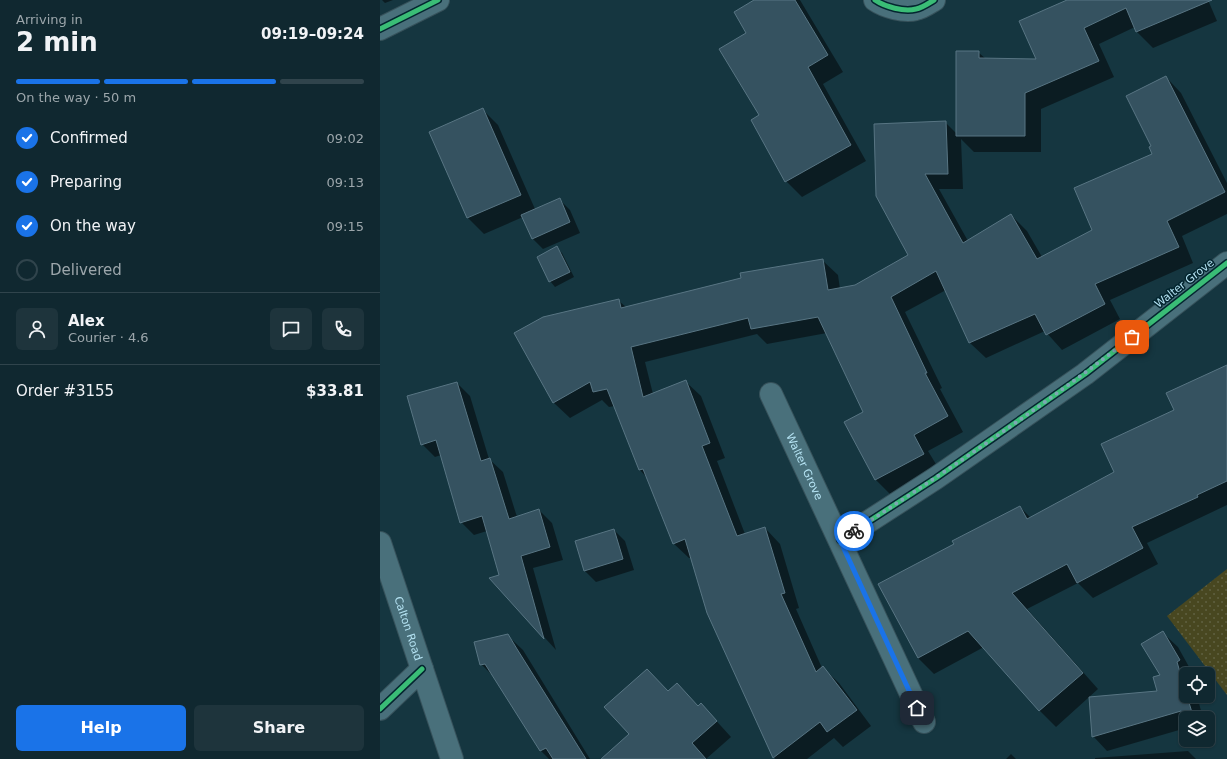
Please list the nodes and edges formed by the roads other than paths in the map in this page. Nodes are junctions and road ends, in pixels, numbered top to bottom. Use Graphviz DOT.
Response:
graph roads {
  1 [pos="438,0"];
  2 [pos="875,0"];
  3 [pos="934,0"];
  4 [pos="380,29"];
  5 [pos="1227,263"];
  6 [pos="771,394"];
  7 [pos="840,540"];
  8 [pos="380,544"];
  9 [pos="422,669"];
  10 [pos="380,709"];
  11 [pos="924,722"];
  12 [pos="452,759"];
  1 -- 4 [label="street"];
  2 -- 3 [label="street"];
  5 -- 7 [label="street, Walter Grove"];
  6 -- 7 [label="street, Walter Grove"];
  7 -- 11 [label="street, Walter Grove"];
  8 -- 9 [label="street, Calton Road"];
  9 -- 10 [label="street"];
  9 -- 12 [label="street, Calton Road"];
}
